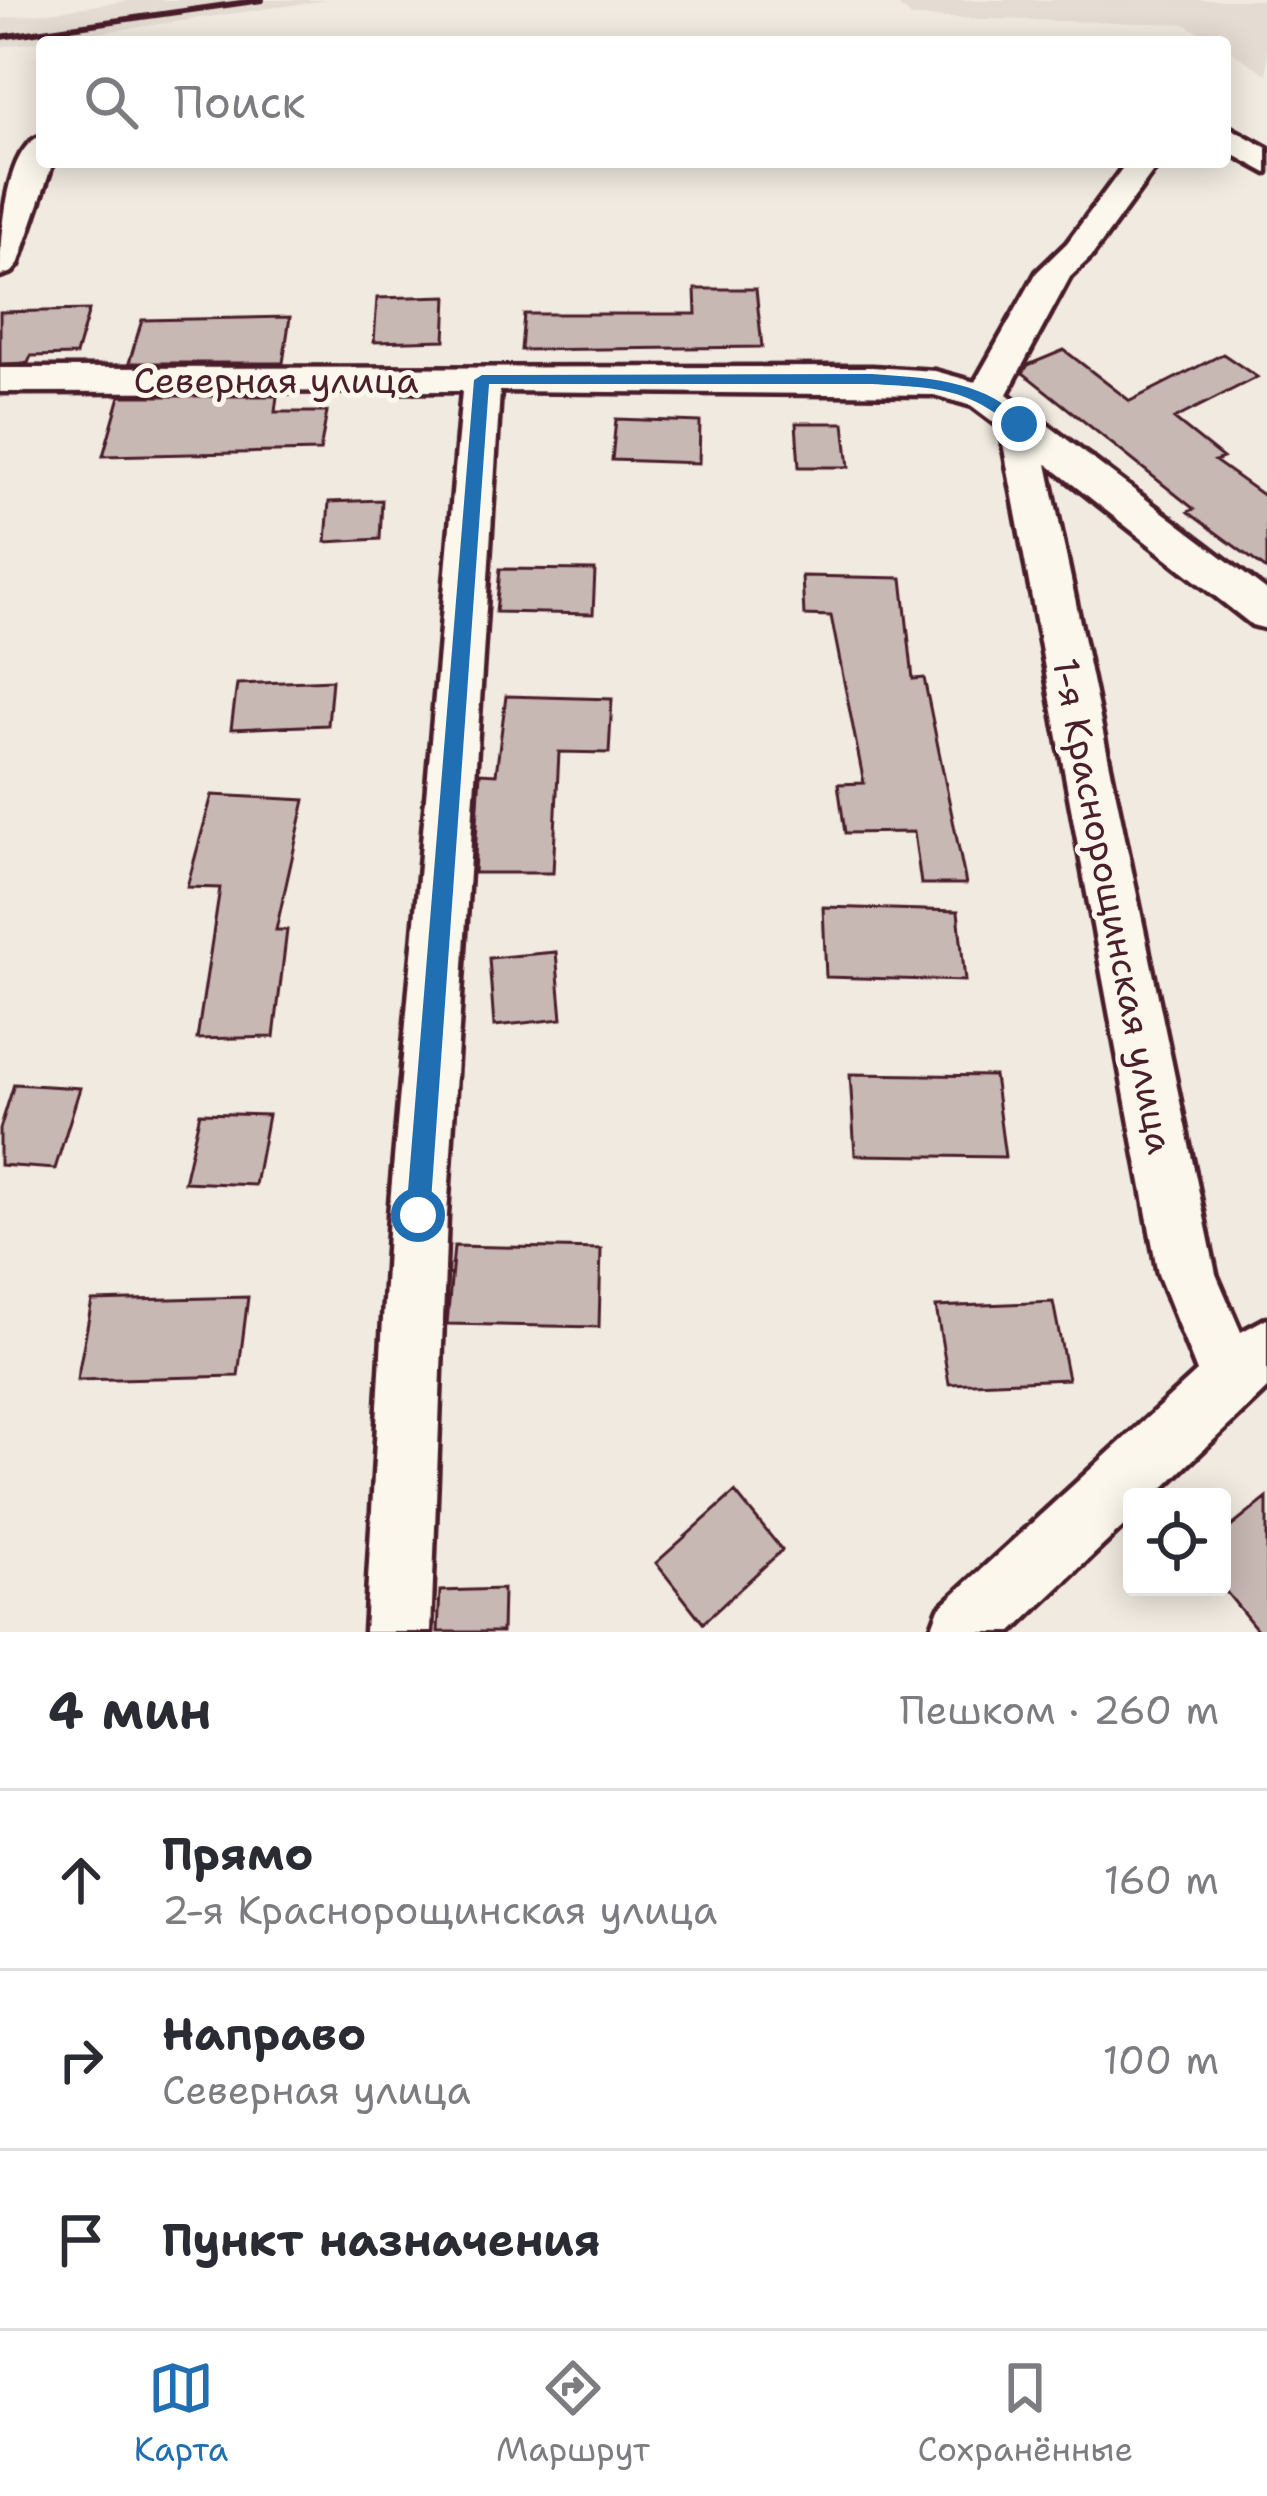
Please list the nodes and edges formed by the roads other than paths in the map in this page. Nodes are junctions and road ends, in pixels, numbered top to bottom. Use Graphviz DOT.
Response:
graph roads {
  1 [pos="1231,139"];
  2 [pos="36,163"];
  3 [pos="1267,164"];
  4 [pos="1140,168"];
  5 [pos="0,265"];
  6 [pos="0,380"];
  7 [pos="482,380"];
  8 [pos="1003,410"];
  9 [pos="1267,614"];
  10 [pos="1249,1365"];
  11 [pos="398,1632"];
  12 [pos="962,1632"];
  1 -- 3 [label="street"];
  2 -- 5 [label="street"];
  4 -- 8 [label="street"];
  6 -- 7 [label="street, Северная улица"];
  7 -- 8 [label="street, Северная улица"];
  7 -- 11 [label="street"];
  8 -- 9 [label="street, Северная улица"];
  8 -- 10 [label="street, 1-я Краснорощинская улица"];
  10 -- 12 [label="street"];
}
